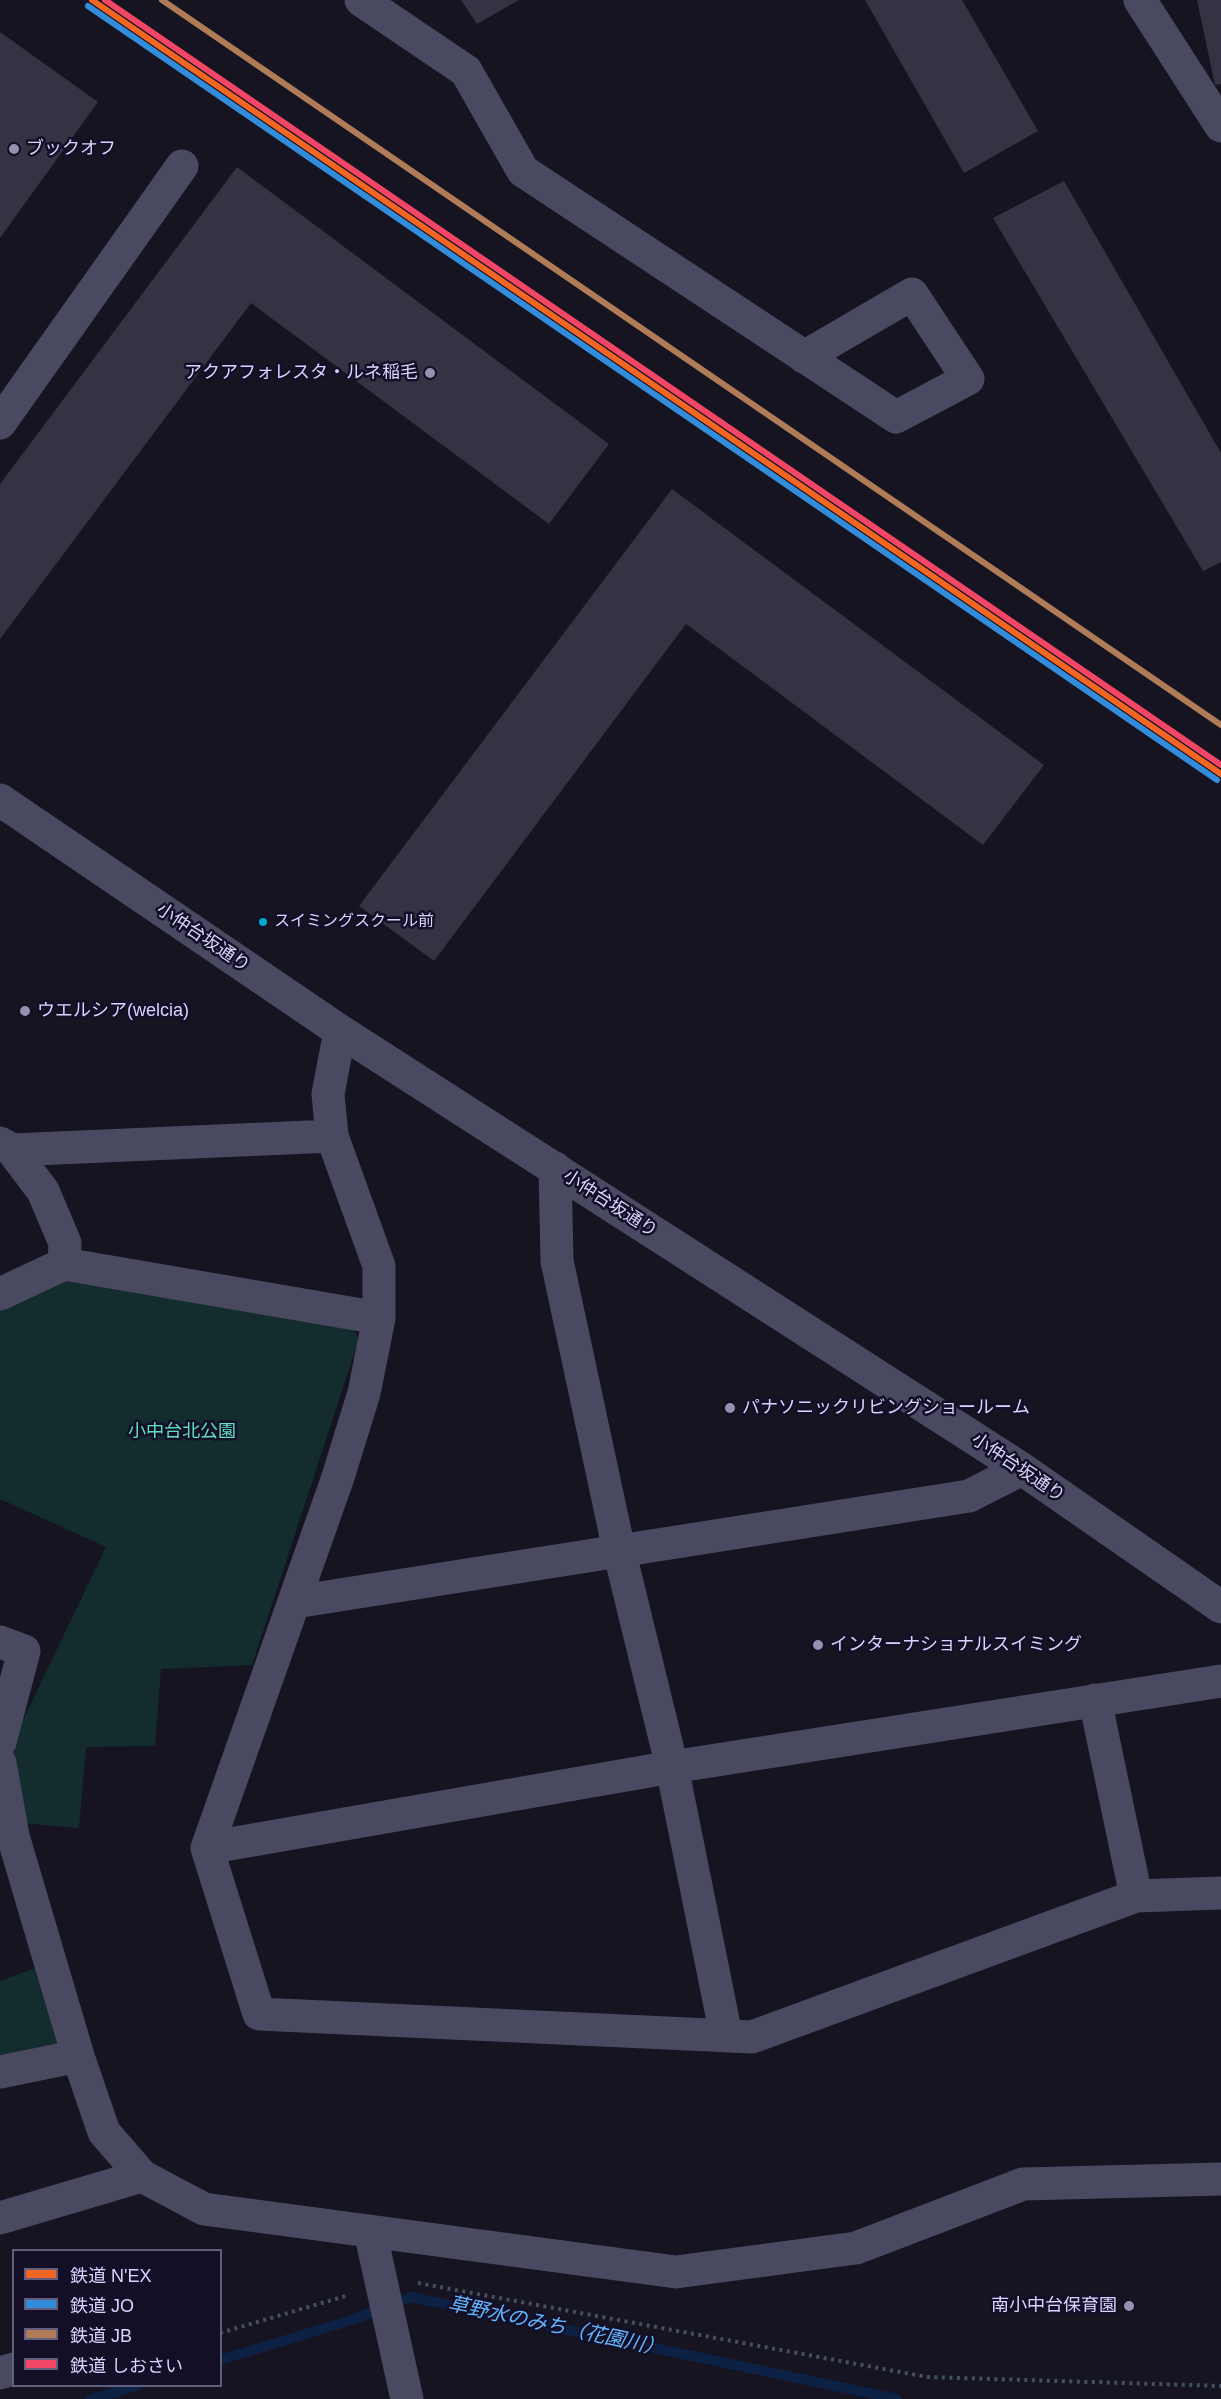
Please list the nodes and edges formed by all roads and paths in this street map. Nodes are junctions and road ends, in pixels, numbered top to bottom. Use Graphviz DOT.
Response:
graph roads {
  1 [pos="361,0"];
  2 [pos="1140,0"];
  3 [pos="1221,126"];
  4 [pos="183,166"];
  5 [pos="804,357"];
  6 [pos="0,423"];
  7 [pos="0,800"];
  8 [pos="340,1031"];
  9 [pos="332,1136"];
  10 [pos="6,1147"];
  11 [pos="555,1168"];
  12 [pos="64,1264"];
  13 [pos="0,1294"];
  14 [pos="379,1318"];
  15 [pos="1022,1469"];
  16 [pos="620,1550"];
  17 [pos="295,1602"];
  18 [pos="1221,1607"];
  19 [pos="0,1642"];
  20 [pos="1221,1681"];
  21 [pos="1095,1700"];
  22 [pos="0,1742"];
  23 [pos="0,1763"];
  24 [pos="672,1767"];
  25 [pos="207,1848"];
  26 [pos="1221,1893"];
  27 [pos="1136,1896"];
  28 [pos="726,2035"];
  29 [pos="78,2056"];
  30 [pos="0,2072"];
  31 [pos="142,2176"];
  32 [pos="1221,2180"];
  33 [pos="0,2218"];
  34 [pos="370,2231"];
  35 [pos="382,2286"];
  36 [pos="222,2332"];
  37 [pos="1221,2386"];
  38 [pos="407,2399"];
  1 -- 5 [label="street"];
  2 -- 3 [label="street"];
  4 -- 6 [label="street"];
  5 -- 5 [label="street"];
  7 -- 8 [label="street, 小仲台坂通り"];
  8 -- 9 [label="street"];
  8 -- 11 [label="street, 小仲台坂通り"];
  9 -- 10 [label="street"];
  9 -- 14 [label="street"];
  10 -- 12 [label="street"];
  11 -- 15 [label="street, 小仲台坂通り"];
  11 -- 16 [label="street"];
  12 -- 13 [label="street"];
  12 -- 14 [label="street"];
  14 -- 17 [label="street"];
  15 -- 16 [label="street"];
  15 -- 18 [label="street, 小仲台坂通り"];
  16 -- 17 [label="street"];
  16 -- 24 [label="street"];
  17 -- 25 [label="street"];
  19 -- 22 [label="street"];
  20 -- 21 [label="street"];
  21 -- 24 [label="street"];
  21 -- 27 [label="street"];
  23 -- 29 [label="street"];
  24 -- 25 [label="street"];
  24 -- 28 [label="street"];
  25 -- 28 [label="street"];
  26 -- 27 [label="street"];
  27 -- 28 [label="street"];
  29 -- 30 [label="street"];
  29 -- 31 [label="street"];
  31 -- 33 [label="street"];
  31 -- 34 [label="street"];
  32 -- 34 [label="street"];
  34 -- 35 [label="street"];
  35 -- 36 [label="path"];
  35 -- 37 [label="path"];
  35 -- 38 [label="street"];
}
